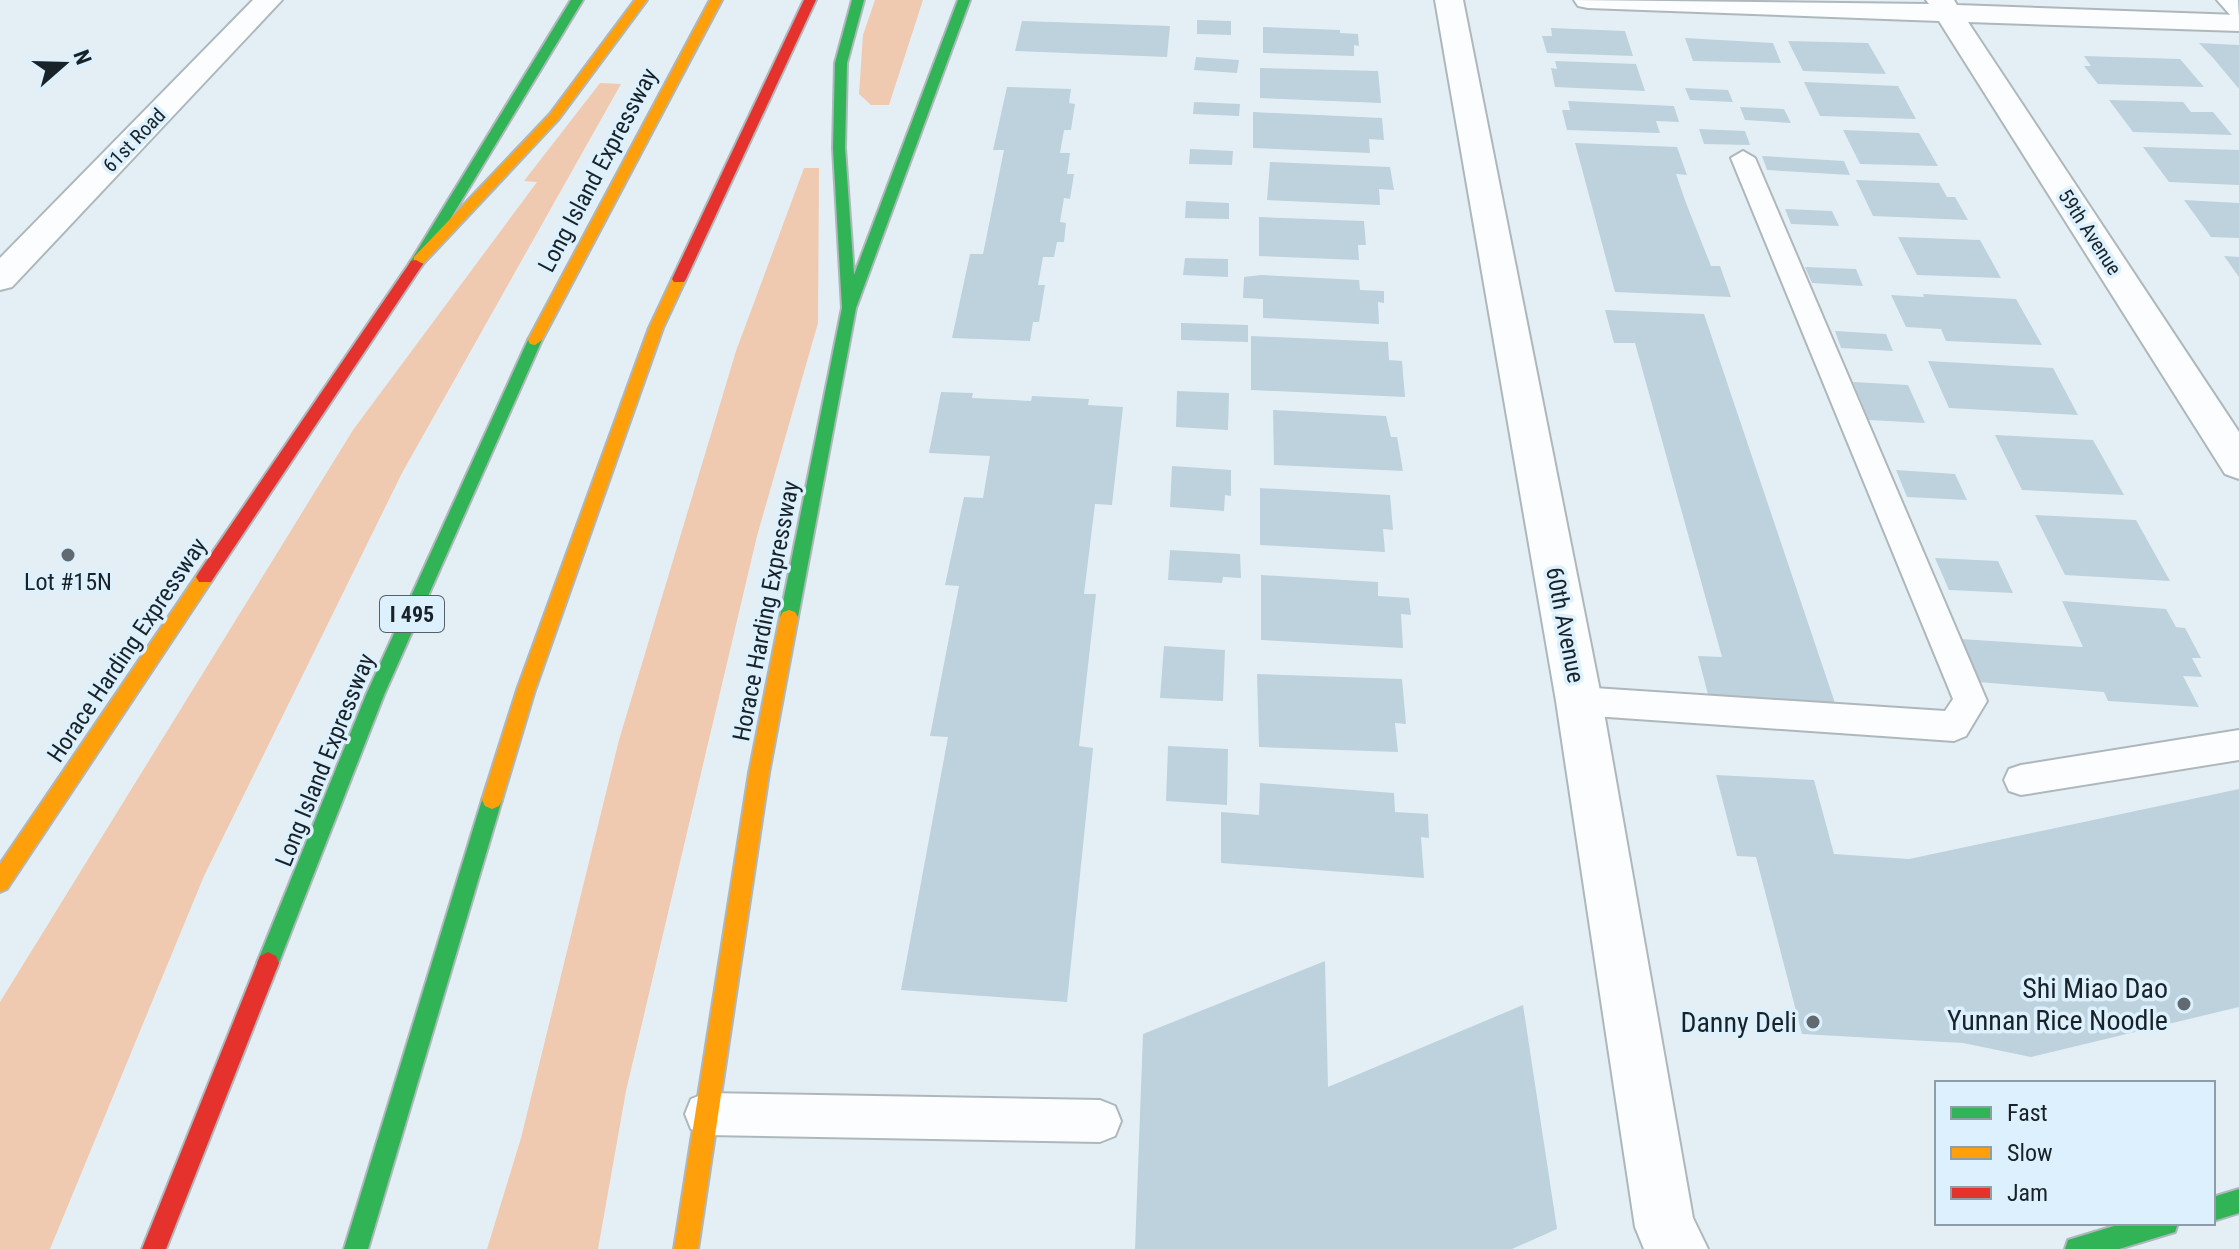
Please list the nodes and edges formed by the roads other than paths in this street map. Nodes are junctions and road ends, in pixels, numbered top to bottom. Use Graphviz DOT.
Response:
graph roads {
  1 [pos="268,0"];
  2 [pos="577,0"];
  3 [pos="641,0"];
  4 [pos="716,0"];
  5 [pos="810,0"];
  6 [pos="858,0"];
  7 [pos="964,0"];
  8 [pos="1449,0"];
  9 [pos="1588,0"];
  10 [pos="2227,0"];
  11 [pos="1944,6"];
  12 [pos="2239,13"];
  13 [pos="2239,23"];
  14 [pos="1743,158"];
  15 [pos="419,260"];
  16 [pos="0,279"];
  17 [pos="849,308"];
  18 [pos="2239,464"];
  19 [pos="1579,701"];
  20 [pos="2239,745"];
  21 [pos="2021,780"];
  22 [pos="0,882"];
  23 [pos="706,1114"];
  24 [pos="1100,1121"];
  25 [pos="2239,1201"];
  26 [pos="2215,1208"];
  27 [pos="2159,1225"];
  28 [pos="154,1249"];
  29 [pos="356,1249"];
  30 [pos="686,1249"];
  31 [pos="1678,1249"];
  32 [pos="2077,1249"];
  1 -- 16 [label="street, 61st Road"];
  2 -- 15 [label="main road, Horace Harding Expressway"];
  3 -- 15 [label="main road"];
  4 -- 28 [label="main road, Long Island Expressway / I 495"];
  5 -- 29 [label="main road"];
  6 -- 17 [label="main road"];
  7 -- 17 [label="main road, Horace Harding Expressway"];
  8 -- 19 [label="street, 60th Avenue"];
  9 -- 11 [label="street"];
  10 -- 12 [label="lane"];
  11 -- 13 [label="street"];
  11 -- 18 [label="street, 59th Avenue"];
  14 -- 19 [label="lane"];
  15 -- 22 [label="main road, Horace Harding Expressway"];
  17 -- 23 [label="main road, Horace Harding Expressway"];
  19 -- 31 [label="street, 60th Avenue"];
  20 -- 21 [label="lane"];
  23 -- 24 [label="lane"];
  23 -- 30 [label="main road, Horace Harding Expressway"];
  25 -- 26 [label="main road"];
  27 -- 32 [label="main road"];
}
